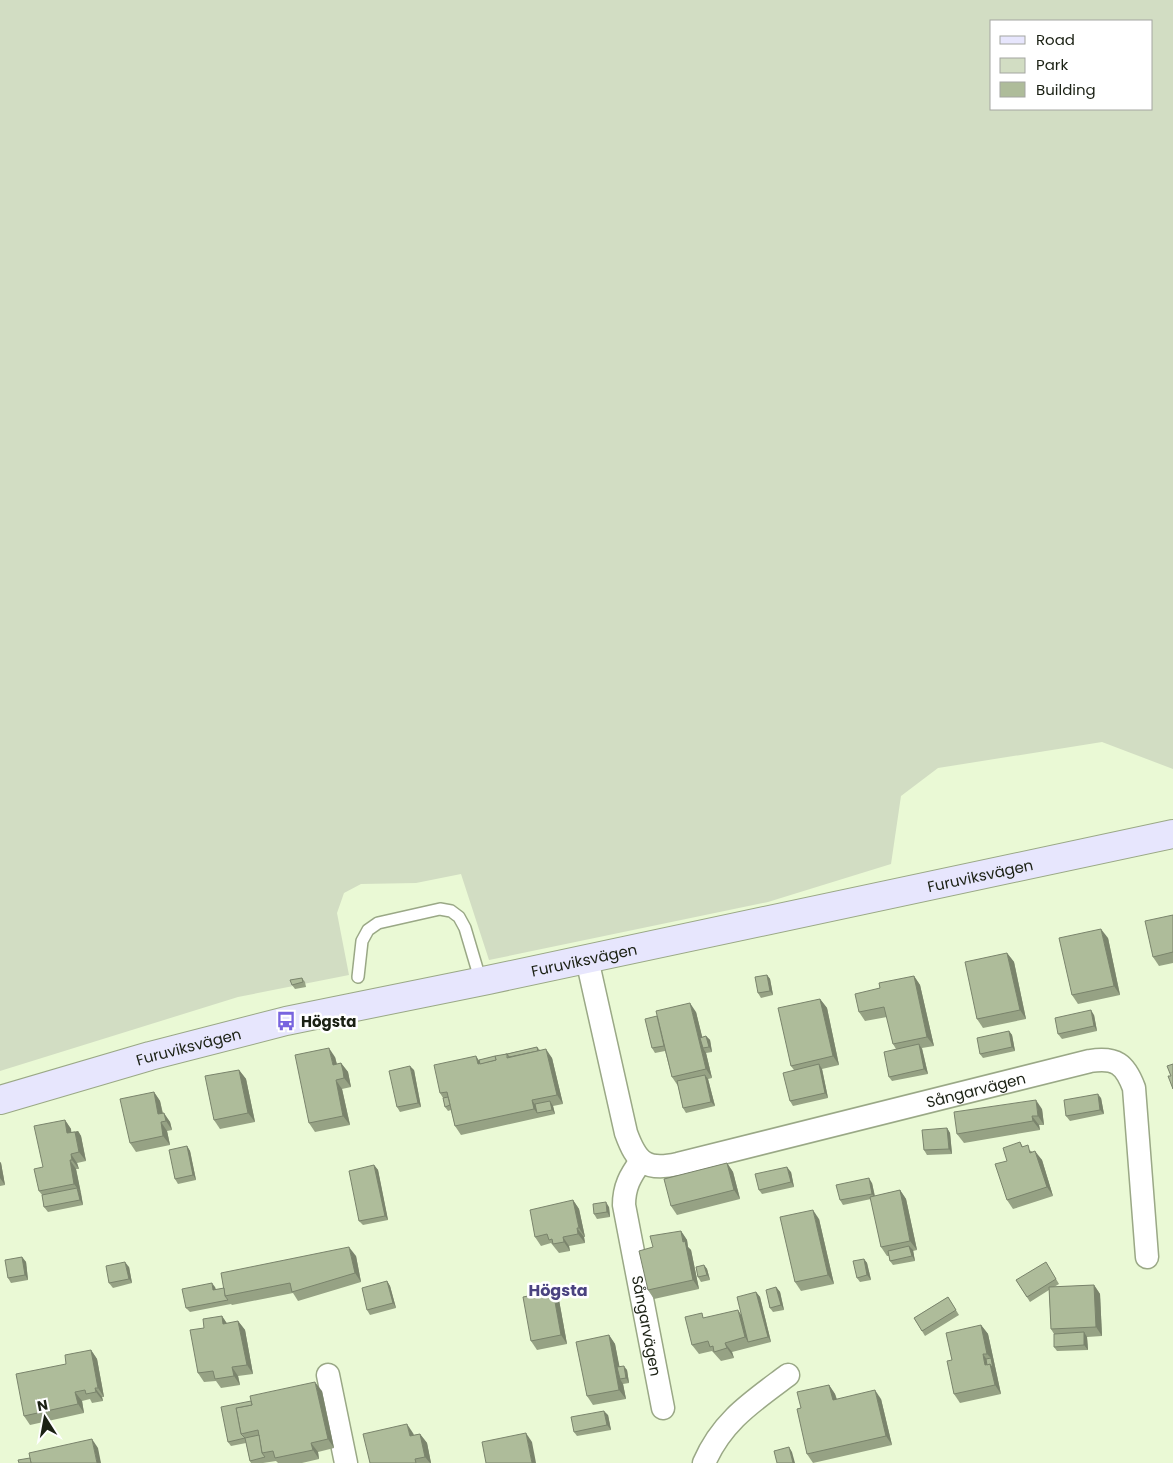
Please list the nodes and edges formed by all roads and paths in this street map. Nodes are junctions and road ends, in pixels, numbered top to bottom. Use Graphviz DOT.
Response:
graph roads {
  1 [pos="1173,834"];
  2 [pos="587,959"];
  3 [pos="358,978"];
  4 [pos="480,982"];
  5 [pos="0,1100"];
  6 [pos="641,1161"];
  7 [pos="1147,1257"];
  8 [pos="328,1375"];
  9 [pos="788,1375"];
  10 [pos="663,1408"];
  11 [pos="346,1463"];
  12 [pos="704,1463"];
  1 -- 2 [label="main road, Furuviksvägen"];
  2 -- 4 [label="main road, Furuviksvägen"];
  2 -- 6 [label="street"];
  3 -- 4 [label="lane"];
  4 -- 5 [label="main road, Furuviksvägen"];
  6 -- 7 [label="street, Sångarvägen"];
  6 -- 10 [label="street, Sångarvägen"];
  8 -- 11 [label="street"];
  9 -- 12 [label="street"];
}
